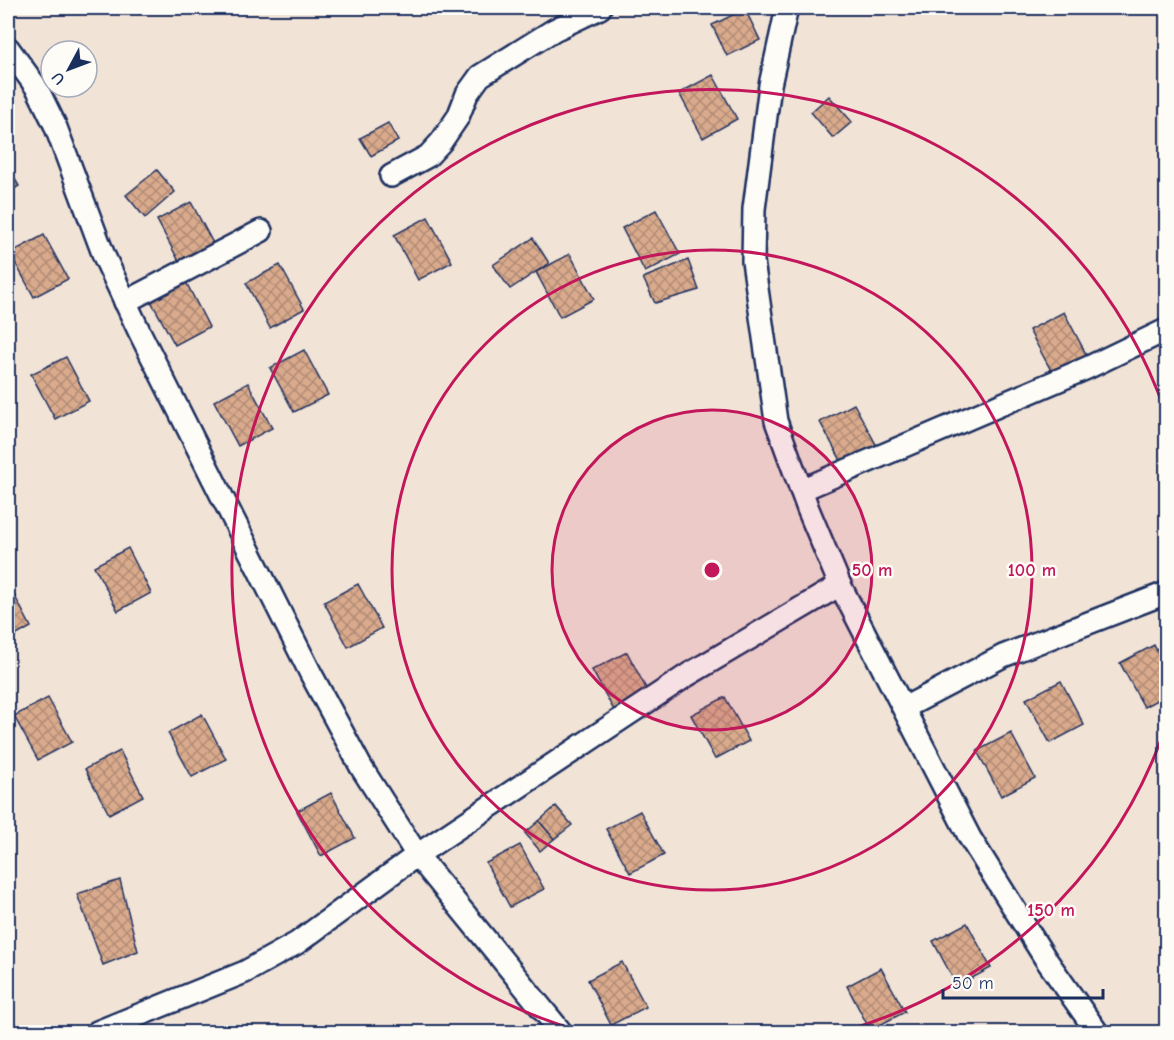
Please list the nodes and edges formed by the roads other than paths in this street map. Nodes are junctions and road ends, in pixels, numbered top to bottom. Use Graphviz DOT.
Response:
graph roads {
  1 [pos="600,8"];
  2 [pos="787,8"];
  3 [pos="8,48"];
  4 [pos="391,176"];
  5 [pos="261,231"];
  6 [pos="125,302"];
  7 [pos="1167,330"];
  8 [pos="801,490"];
  9 [pos="840,585"];
  10 [pos="1167,593"];
  11 [pos="904,708"];
  12 [pos="417,855"];
  13 [pos="97,1032"];
  14 [pos="561,1032"];
  15 [pos="1097,1032"];
  1 -- 4 [label="street"];
  2 -- 8 [label="street"];
  3 -- 6 [label="street"];
  5 -- 6 [label="street"];
  6 -- 12 [label="street"];
  7 -- 8 [label="street"];
  8 -- 9 [label="street"];
  9 -- 11 [label="street"];
  9 -- 12 [label="street"];
  10 -- 11 [label="street"];
  11 -- 15 [label="street"];
  12 -- 13 [label="street"];
  12 -- 14 [label="street"];
}
